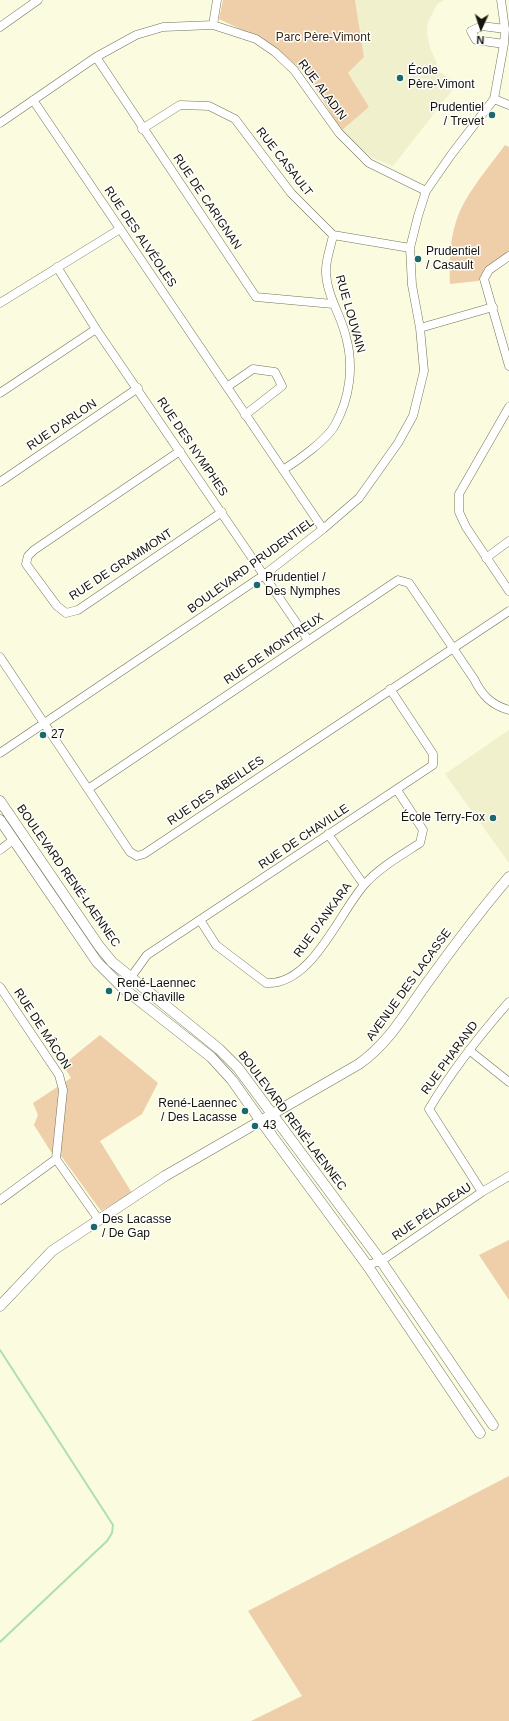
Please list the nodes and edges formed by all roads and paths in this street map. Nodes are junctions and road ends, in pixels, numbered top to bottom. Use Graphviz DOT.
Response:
graph roads {
  1 [pos="38,0"];
  2 [pos="217,0"];
  3 [pos="501,0"];
  4 [pos="213,25"];
  5 [pos="0,28"];
  6 [pos="505,29"];
  7 [pos="504,44"];
  8 [pos="96,57"];
  9 [pos="494,99"];
  10 [pos="33,100"];
  11 [pos="509,105"];
  12 [pos="0,123"];
  13 [pos="142,129"];
  14 [pos="426,191"];
  15 [pos="120,229"];
  16 [pos="333,235"];
  17 [pos="410,248"];
  18 [pos="509,256"];
  19 [pos="57,267"];
  20 [pos="0,303"];
  21 [pos="333,304"];
  22 [pos="493,307"];
  23 [pos="420,328"];
  24 [pos="96,329"];
  25 [pos="509,360"];
  26 [pos="227,387"];
  27 [pos="138,388"];
  28 [pos="0,393"];
  29 [pos="509,407"];
  30 [pos="245,415"];
  31 [pos="180,450"];
  32 [pos="283,470"];
  33 [pos="0,482"];
  34 [pos="222,512"];
  35 [pos="322,529"];
  36 [pos="509,541"];
  37 [pos="486,558"];
  38 [pos="264,575"];
  39 [pos="509,591"];
  40 [pos="509,611"];
  41 [pos="308,640"];
  42 [pos="452,649"];
  43 [pos="0,657"];
  44 [pos="390,689"];
  45 [pos="509,710"];
  46 [pos="45,724"];
  47 [pos="0,753"];
  48 [pos="88,789"];
  49 [pos="397,790"];
  50 [pos="0,801"];
  51 [pos="0,820"];
  52 [pos="328,834"];
  53 [pos="13,840"];
  54 [pos="0,850"];
  55 [pos="509,877"];
  56 [pos="364,885"];
  57 [pos="200,920"];
  58 [pos="130,978"];
  59 [pos="0,987"];
  60 [pos="123,988"];
  61 [pos="3,999"];
  62 [pos="509,1002"];
  63 [pos="469,1050"];
  64 [pos="509,1082"];
  65 [pos="272,1114"];
  66 [pos="261,1121"];
  67 [pos="56,1159"];
  68 [pos="509,1176"];
  69 [pos="482,1192"];
  70 [pos="0,1200"];
  71 [pos="100,1220"];
  72 [pos="381,1261"];
  73 [pos="367,1265"];
  74 [pos="0,1306"];
  75 [pos="493,1425"];
  76 [pos="480,1433"];
  1 -- 5 [label="street"];
  2 -- 4 [label="street"];
  3 -- 6 [label="street, BOULEVARD PRUDENTIEL"];
  4 -- 8 [label="street, RUE ALADIN"];
  4 -- 14 [label="street, RUE ALADIN"];
  6 -- 7 [label="street, BOULEVARD PRUDENTIEL"];
  6 -- 7 [label="street"];
  7 -- 9 [label="street, BOULEVARD PRUDENTIEL"];
  8 -- 10 [label="street, RUE ALADIN"];
  8 -- 13 [label="street, RUE DE CARIGNAN"];
  9 -- 11 [label="street"];
  9 -- 14 [label="street, BOULEVARD PRUDENTIEL"];
  10 -- 12 [label="street, RUE ALADIN"];
  10 -- 15 [label="street, RUE DES ALVÉOLES"];
  13 -- 16 [label="street, RUE CASAULT"];
  13 -- 21 [label="street, RUE DE CARIGNAN"];
  14 -- 17 [label="street, BOULEVARD PRUDENTIEL"];
  15 -- 19 [label="street"];
  15 -- 26 [label="street, RUE DES ALVÉOLES"];
  16 -- 17 [label="street"];
  16 -- 21 [label="street, RUE LOUVAIN"];
  17 -- 23 [label="street, BOULEVARD PRUDENTIEL"];
  18 -- 22 [label="street"];
  19 -- 20 [label="street"];
  19 -- 24 [label="street, RUE DES NYMPHES"];
  21 -- 32 [label="street, RUE LOUVAIN"];
  22 -- 23 [label="street"];
  22 -- 25 [label="street"];
  23 -- 35 [label="street, BOULEVARD PRUDENTIEL"];
  24 -- 27 [label="street, RUE DES NYMPHES"];
  24 -- 28 [label="street"];
  26 -- 30 [label="street, RUE DES ALVÉOLES"];
  26 -- 30 [label="street"];
  27 -- 31 [label="street, RUE DES NYMPHES"];
  27 -- 33 [label="street, RUE D'ARLON"];
  29 -- 37 [label="street"];
  30 -- 32 [label="street, RUE DES ALVÉOLES"];
  31 -- 34 [label="street, RUE DES NYMPHES"];
  31 -- 34 [label="street, RUE DE GRAMMONT"];
  32 -- 35 [label="street, RUE DES ALVÉOLES"];
  34 -- 38 [label="street, RUE DES NYMPHES"];
  35 -- 38 [label="street, BOULEVARD PRUDENTIEL"];
  36 -- 37 [label="street"];
  37 -- 39 [label="street"];
  38 -- 41 [label="street, RUE DES NYMPHES"];
  38 -- 46 [label="street, BOULEVARD PRUDENTIEL"];
  40 -- 42 [label="street, RUE DES ABEILLES"];
  41 -- 42 [label="street, RUE DE MONTREUX"];
  41 -- 48 [label="street, RUE DE MONTREUX"];
  42 -- 44 [label="street, RUE DES ABEILLES"];
  42 -- 45 [label="street, RUE DE MONTREUX"];
  43 -- 46 [label="street, RUE DES ABEILLES"];
  44 -- 48 [label="street, RUE DES ABEILLES"];
  44 -- 49 [label="street, RUE DE CHAVILLE"];
  46 -- 47 [label="street, BOULEVARD PRUDENTIEL"];
  46 -- 48 [label="street, RUE DES ABEILLES"];
  49 -- 52 [label="street, RUE DE CHAVILLE"];
  49 -- 56 [label="street, RUE D'ANKARA"];
  50 -- 58 [label="street, BOULEVARD RENÉ-LAENNEC"];
  51 -- 53 [label="street, BOULEVARD RENÉ-LAENNEC"];
  52 -- 56 [label="street"];
  52 -- 57 [label="street, RUE DE CHAVILLE"];
  53 -- 54 [label="street"];
  53 -- 60 [label="street, BOULEVARD RENÉ-LAENNEC"];
  55 -- 65 [label="street, AVENUE DES LACASSE"];
  56 -- 57 [label="street, RUE D'ANKARA"];
  57 -- 58 [label="street, RUE DE CHAVILLE"];
  58 -- 60 [label="street, RUE DE CHAVILLE"];
  58 -- 65 [label="street, BOULEVARD RENÉ-LAENNEC"];
  59 -- 61 [label="street, RUE DE MÂCON"];
  60 -- 66 [label="street, BOULEVARD RENÉ-LAENNEC"];
  61 -- 67 [label="street, RUE DE MÂCON"];
  62 -- 63 [label="street, RUE PHARAND"];
  63 -- 64 [label="street"];
  63 -- 69 [label="street, RUE PHARAND"];
  65 -- 66 [label="street, AVENUE DES LACASSE"];
  65 -- 72 [label="street, BOULEVARD RENÉ-LAENNEC"];
  66 -- 71 [label="street, AVENUE DES LACASSE"];
  66 -- 73 [label="street, BOULEVARD RENÉ-LAENNEC"];
  67 -- 70 [label="street"];
  67 -- 71 [label="street"];
  68 -- 69 [label="street, RUE PÉLADEAU"];
  69 -- 72 [label="street, RUE PÉLADEAU"];
  71 -- 74 [label="street, AVENUE DES LACASSE"];
  72 -- 73 [label="street, RUE PÉLADEAU"];
  72 -- 75 [label="street, BOULEVARD RENÉ-LAENNEC"];
  73 -- 76 [label="street, BOULEVARD RENÉ-LAENNEC"];
}
